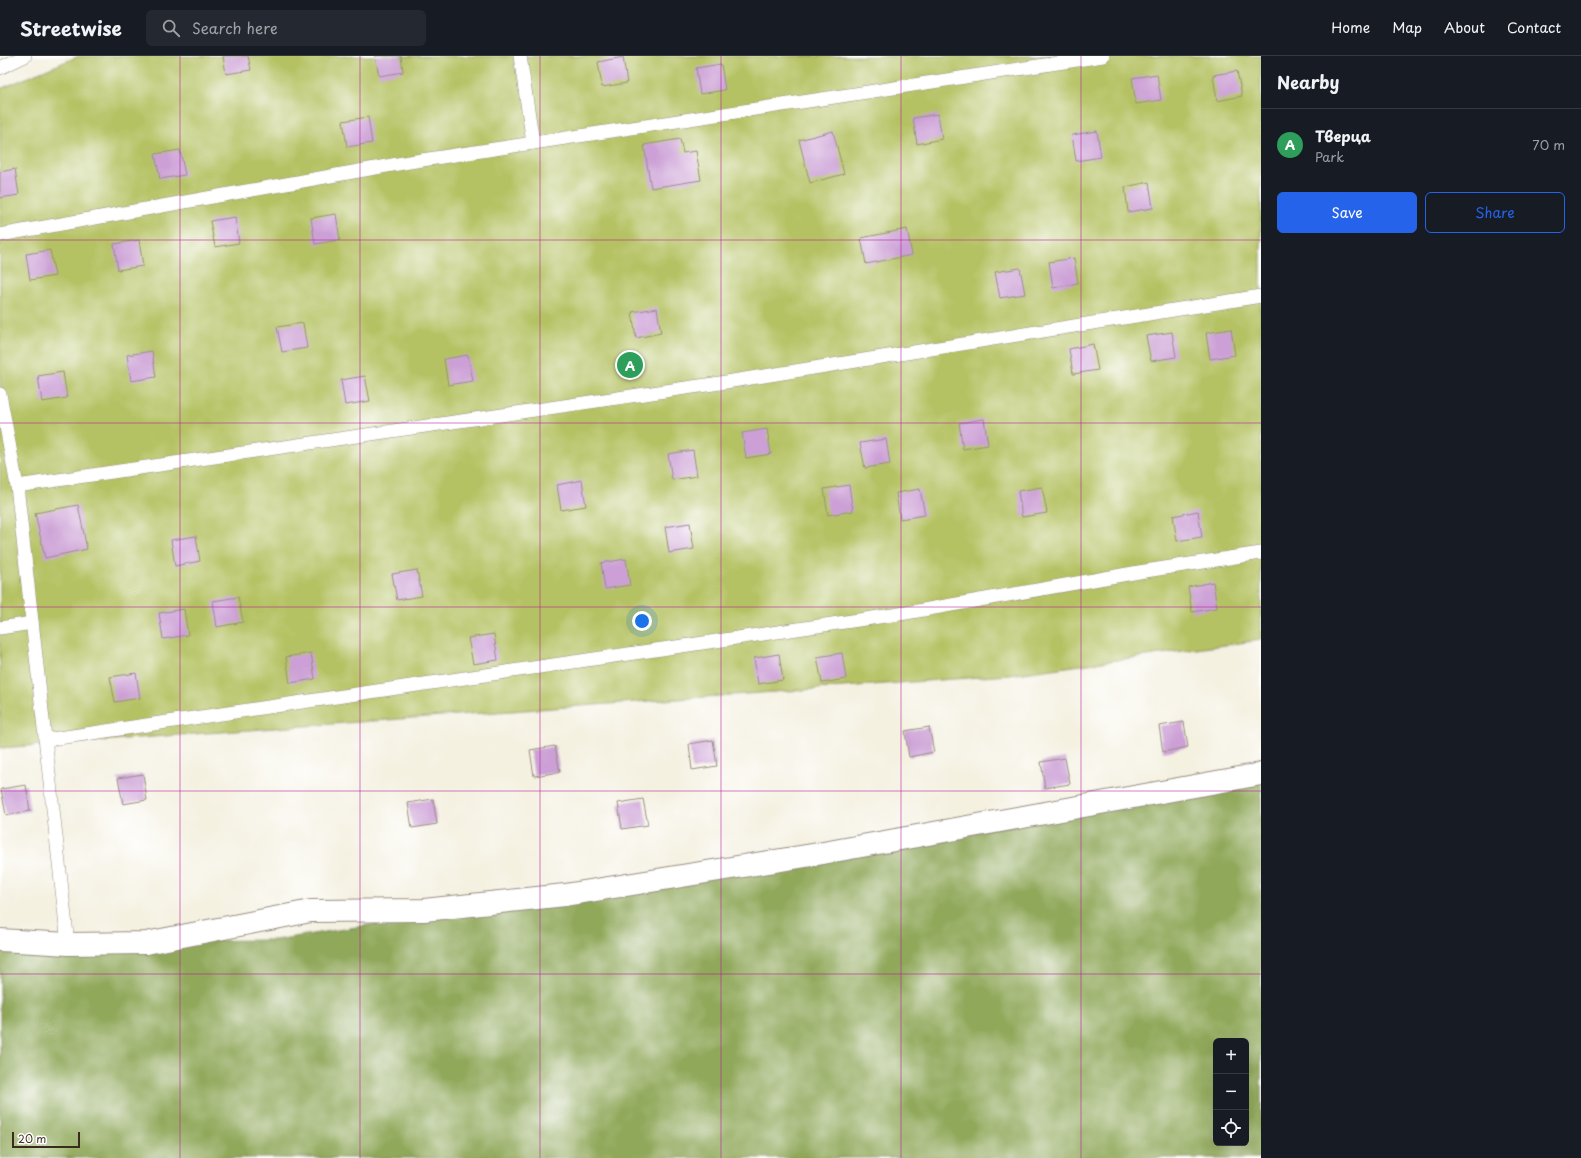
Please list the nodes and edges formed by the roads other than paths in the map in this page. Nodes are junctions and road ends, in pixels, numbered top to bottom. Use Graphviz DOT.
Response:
graph roads {
  1 [pos="25,56"];
  2 [pos="520,56"];
  3 [pos="1103,56"];
  4 [pos="0,68"];
  5 [pos="532,143"];
  6 [pos="0,235"];
  7 [pos="1261,296"];
  8 [pos="0,394"];
  9 [pos="17,486"];
  10 [pos="1261,553"];
  11 [pos="32,624"];
  12 [pos="0,628"];
  13 [pos="45,740"];
  14 [pos="1261,774"];
  15 [pos="0,940"];
  16 [pos="68,944"];
  1 -- 4 [label="lane"];
  2 -- 5 [label="lane"];
  3 -- 5 [label="lane"];
  5 -- 6 [label="lane"];
  7 -- 9 [label="lane"];
  8 -- 9 [label="lane"];
  9 -- 11 [label="lane"];
  10 -- 13 [label="lane"];
  11 -- 12 [label="lane"];
  11 -- 13 [label="lane"];
  13 -- 16 [label="lane"];
  14 -- 16 [label="street"];
  15 -- 16 [label="street"];
}
